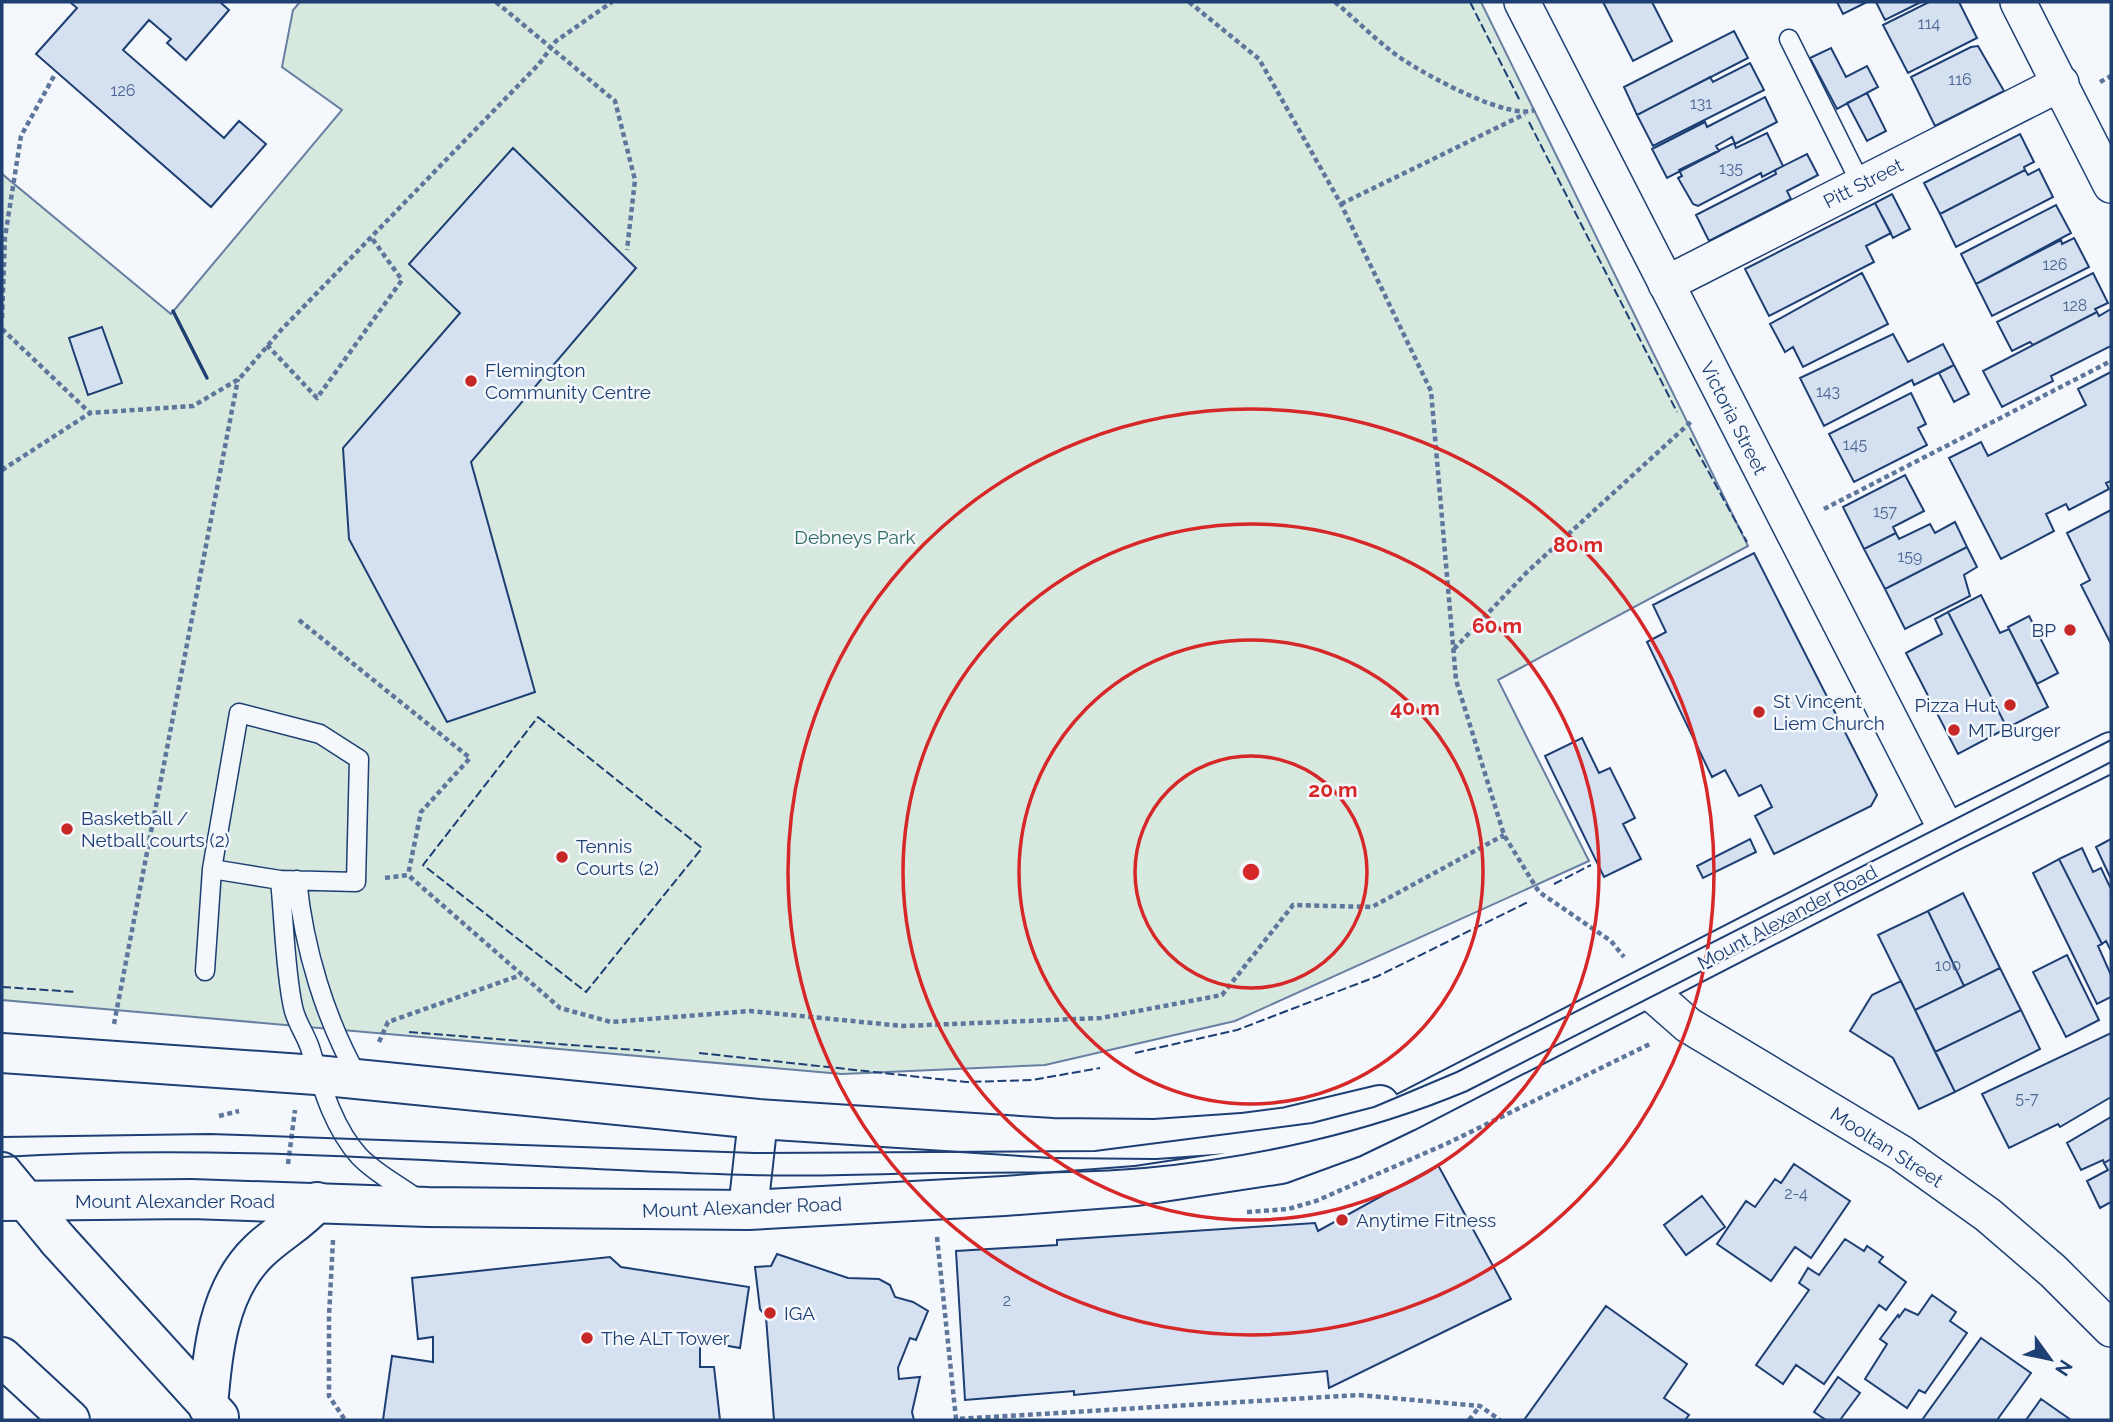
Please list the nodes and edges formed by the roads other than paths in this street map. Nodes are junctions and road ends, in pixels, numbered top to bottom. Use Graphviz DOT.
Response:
graph roads {
  1 [pos="1522,2"];
  2 [pos="2018,2"];
  3 [pos="1789,39"];
  4 [pos="2061,83"];
  5 [pos="1861,184"];
  6 [pos="2111,185"];
  7 [pos="1666,284"];
  8 [pos="2111,752"];
  9 [pos="1948,833"];
  10 [pos="212,869"];
  11 [pos="288,880"];
  12 [pos="205,971"];
  13 [pos="1647,989"];
  14 [pos="2,1053"];
  15 [pos="316,1075"];
  16 [pos="359,1079"];
  17 [pos="1462,1082"];
  18 [pos="758,1119"];
  19 [pos="2,1172"];
  20 [pos="14,1201"];
  21 [pos="317,1202"];
  22 [pos="428,1206"];
  23 [pos="748,1210"];
  24 [pos="2111,1329"];
  25 [pos="2,1357"];
  26 [pos="215,1414"];
  27 [pos="70,1420"];
  1 -- 7 [label="street, Victoria Street"];
  2 -- 4 [label="street"];
  3 -- 5 [label="lane"];
  4 -- 5 [label="street, Pitt Street"];
  4 -- 6 [label="street"];
  5 -- 7 [label="street, Pitt Street"];
  7 -- 9 [label="street, Victoria Street"];
  8 -- 9 [label="main road, Mount Alexander Road"];
  9 -- 13 [label="main road, Mount Alexander Road"];
  10 -- 11 [label="lane"];
  10 -- 11 [label="lane"];
  10 -- 12 [label="lane"];
  11 -- 15 [label="lane"];
  11 -- 16 [label="lane"];
  13 -- 17 [label="main road, Mount Alexander Road"];
  13 -- 24 [label="street, Mooltan Street"];
  14 -- 15 [label="main road, Mount Alexander Road"];
  15 -- 16 [label="main road, Mount Alexander Road"];
  15 -- 22 [label="lane"];
  16 -- 18 [label="main road, Mount Alexander Road"];
  17 -- 18 [label="main road, Mount Alexander Road"];
  17 -- 23 [label="main road, Mount Alexander Road"];
  18 -- 23 [label="main road"];
  19 -- 20 [label="main road"];
  20 -- 21 [label="main road, Mount Alexander Road"];
  20 -- 26 [label="main road"];
  21 -- 22 [label="main road, Mount Alexander Road"];
  21 -- 26 [label="main road"];
  22 -- 23 [label="main road, Mount Alexander Road"];
  25 -- 27 [label="main road"];
}
